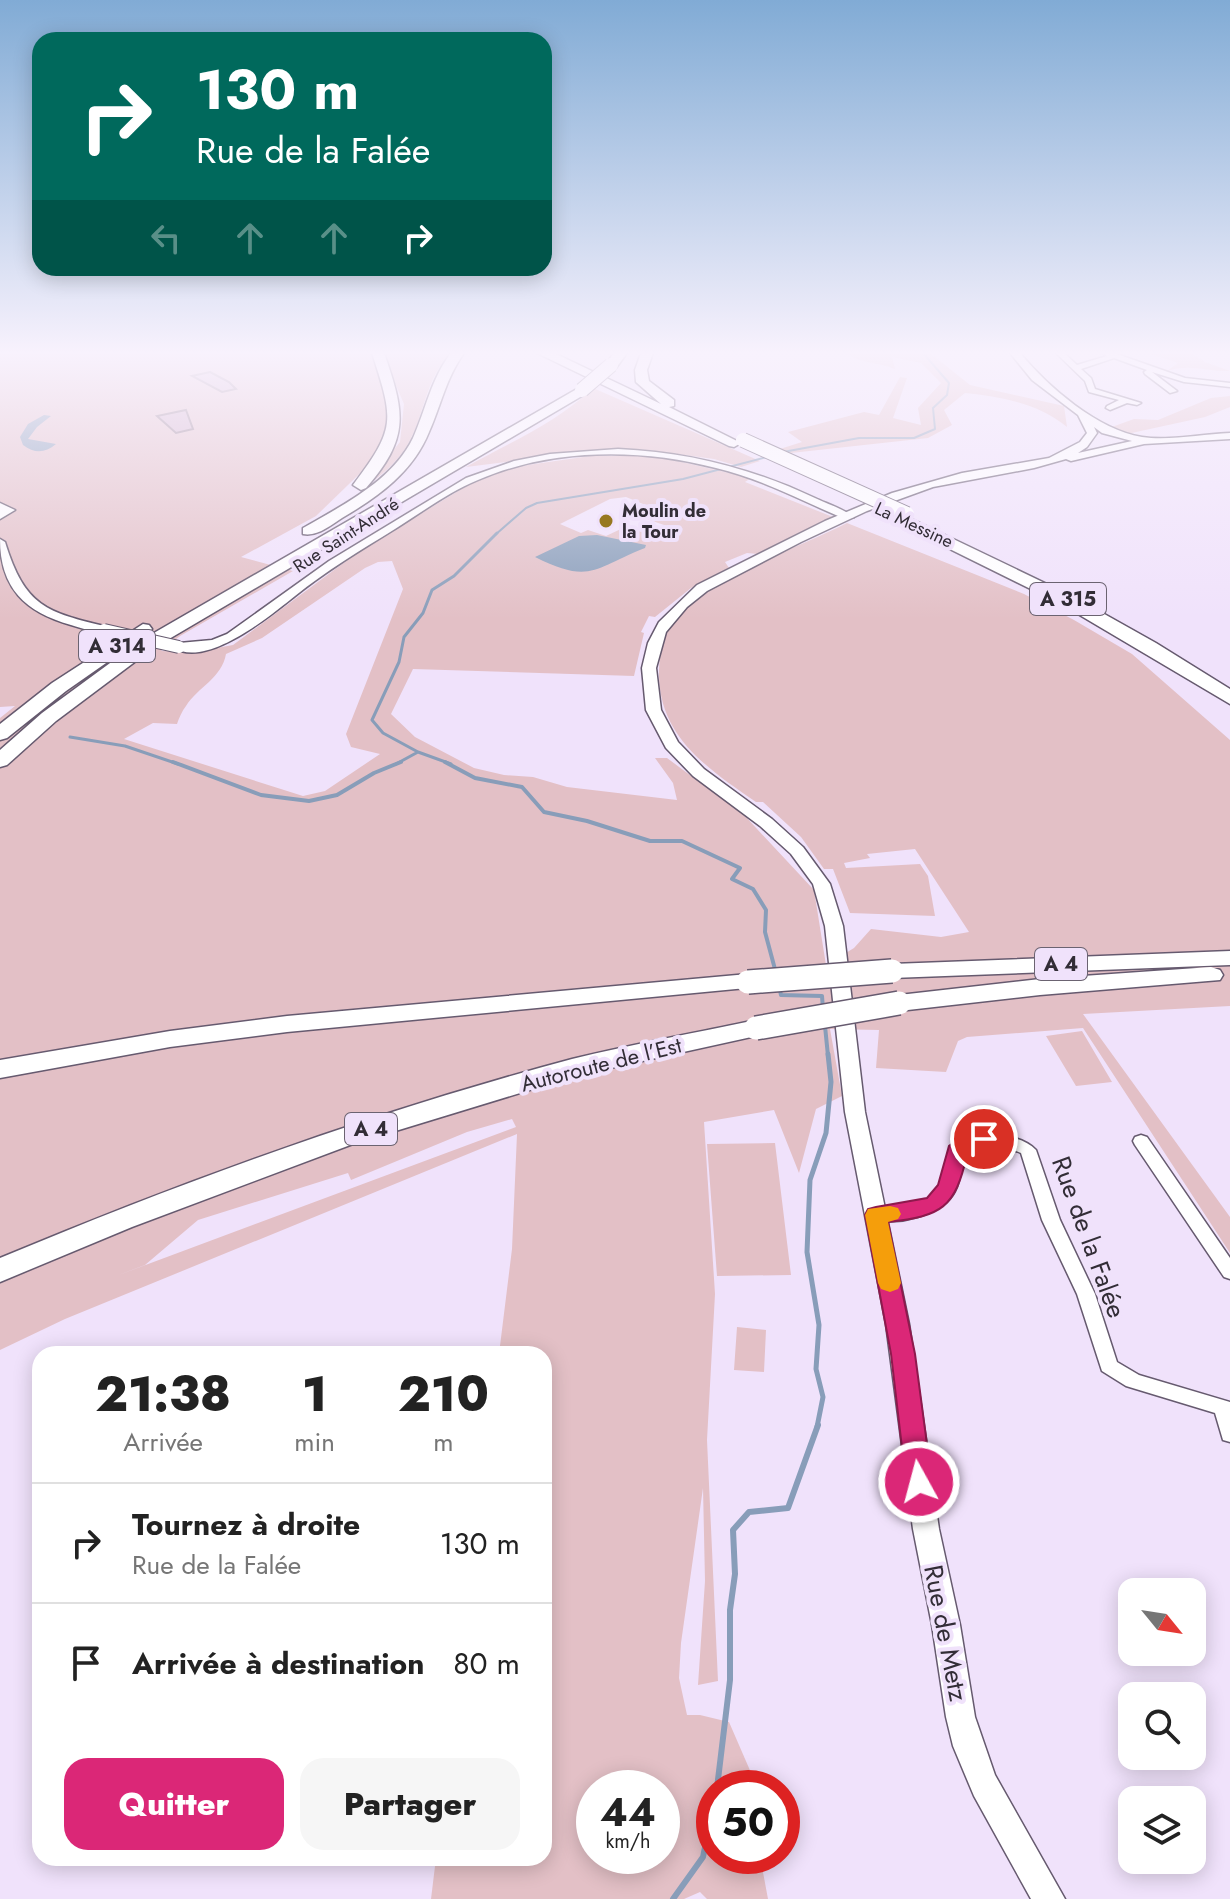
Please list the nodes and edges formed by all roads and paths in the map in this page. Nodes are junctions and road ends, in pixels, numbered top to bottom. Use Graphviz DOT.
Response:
graph roads {
  1 [pos="391,442"];
  2 [pos="418,442"];
  3 [pos="497,442"];
  4 [pos="738,442"];
  5 [pos="1079,442"];
  6 [pos="1082,442"];
  7 [pos="1143,442"];
  8 [pos="1042,463"];
  9 [pos="999,470"];
  10 [pos="902,516"];
  11 [pos="849,517"];
  12 [pos="306,532"];
  13 [pos="0,542"];
  14 [pos="1230,684"];
  15 [pos="1230,698"];
  16 [pos="0,734"];
  17 [pos="0,761"];
  18 [pos="1230,958"];
  19 [pos="1230,974"];
  20 [pos="0,1069"];
  21 [pos="1141,1141"];
  22 [pos="876,1215"];
  23 [pos="0,1271"];
  24 [pos="1230,1272"];
  25 [pos="1227,1409"];
  26 [pos="1230,1434"];
  27 [pos="1049,1899"];
  1 -- 12 [label="highway"];
  2 -- 12 [label="highway, A 314"];
  3 -- 17 [label="highway, A 314, bridge"];
  4 -- 10 [label="highway, La Messine / A 315"];
  5 -- 9 [label="main road"];
  6 -- 8 [label="main road"];
  7 -- 8 [label="main road"];
  8 -- 9 [label="main road"];
  9 -- 11 [label="main road, Rue de Metz"];
  10 -- 14 [label="highway, La Messine / A 315"];
  10 -- 15 [label="highway, La Messine / A 315"];
  11 -- 13 [label="street, Rue Saint-André, bridge"];
  11 -- 22 [label="main road, Rue de Metz"];
  12 -- 16 [label="highway, A 314"];
  18 -- 20 [label="highway, A 4, bridge"];
  19 -- 23 [label="highway, Autoroute de l’Est / A 4, bridge"];
  21 -- 24 [label="street"];
  22 -- 25 [label="street, Rue de la Falée"];
  22 -- 27 [label="main road, Rue de Metz"];
  25 -- 26 [label="street"];
}
